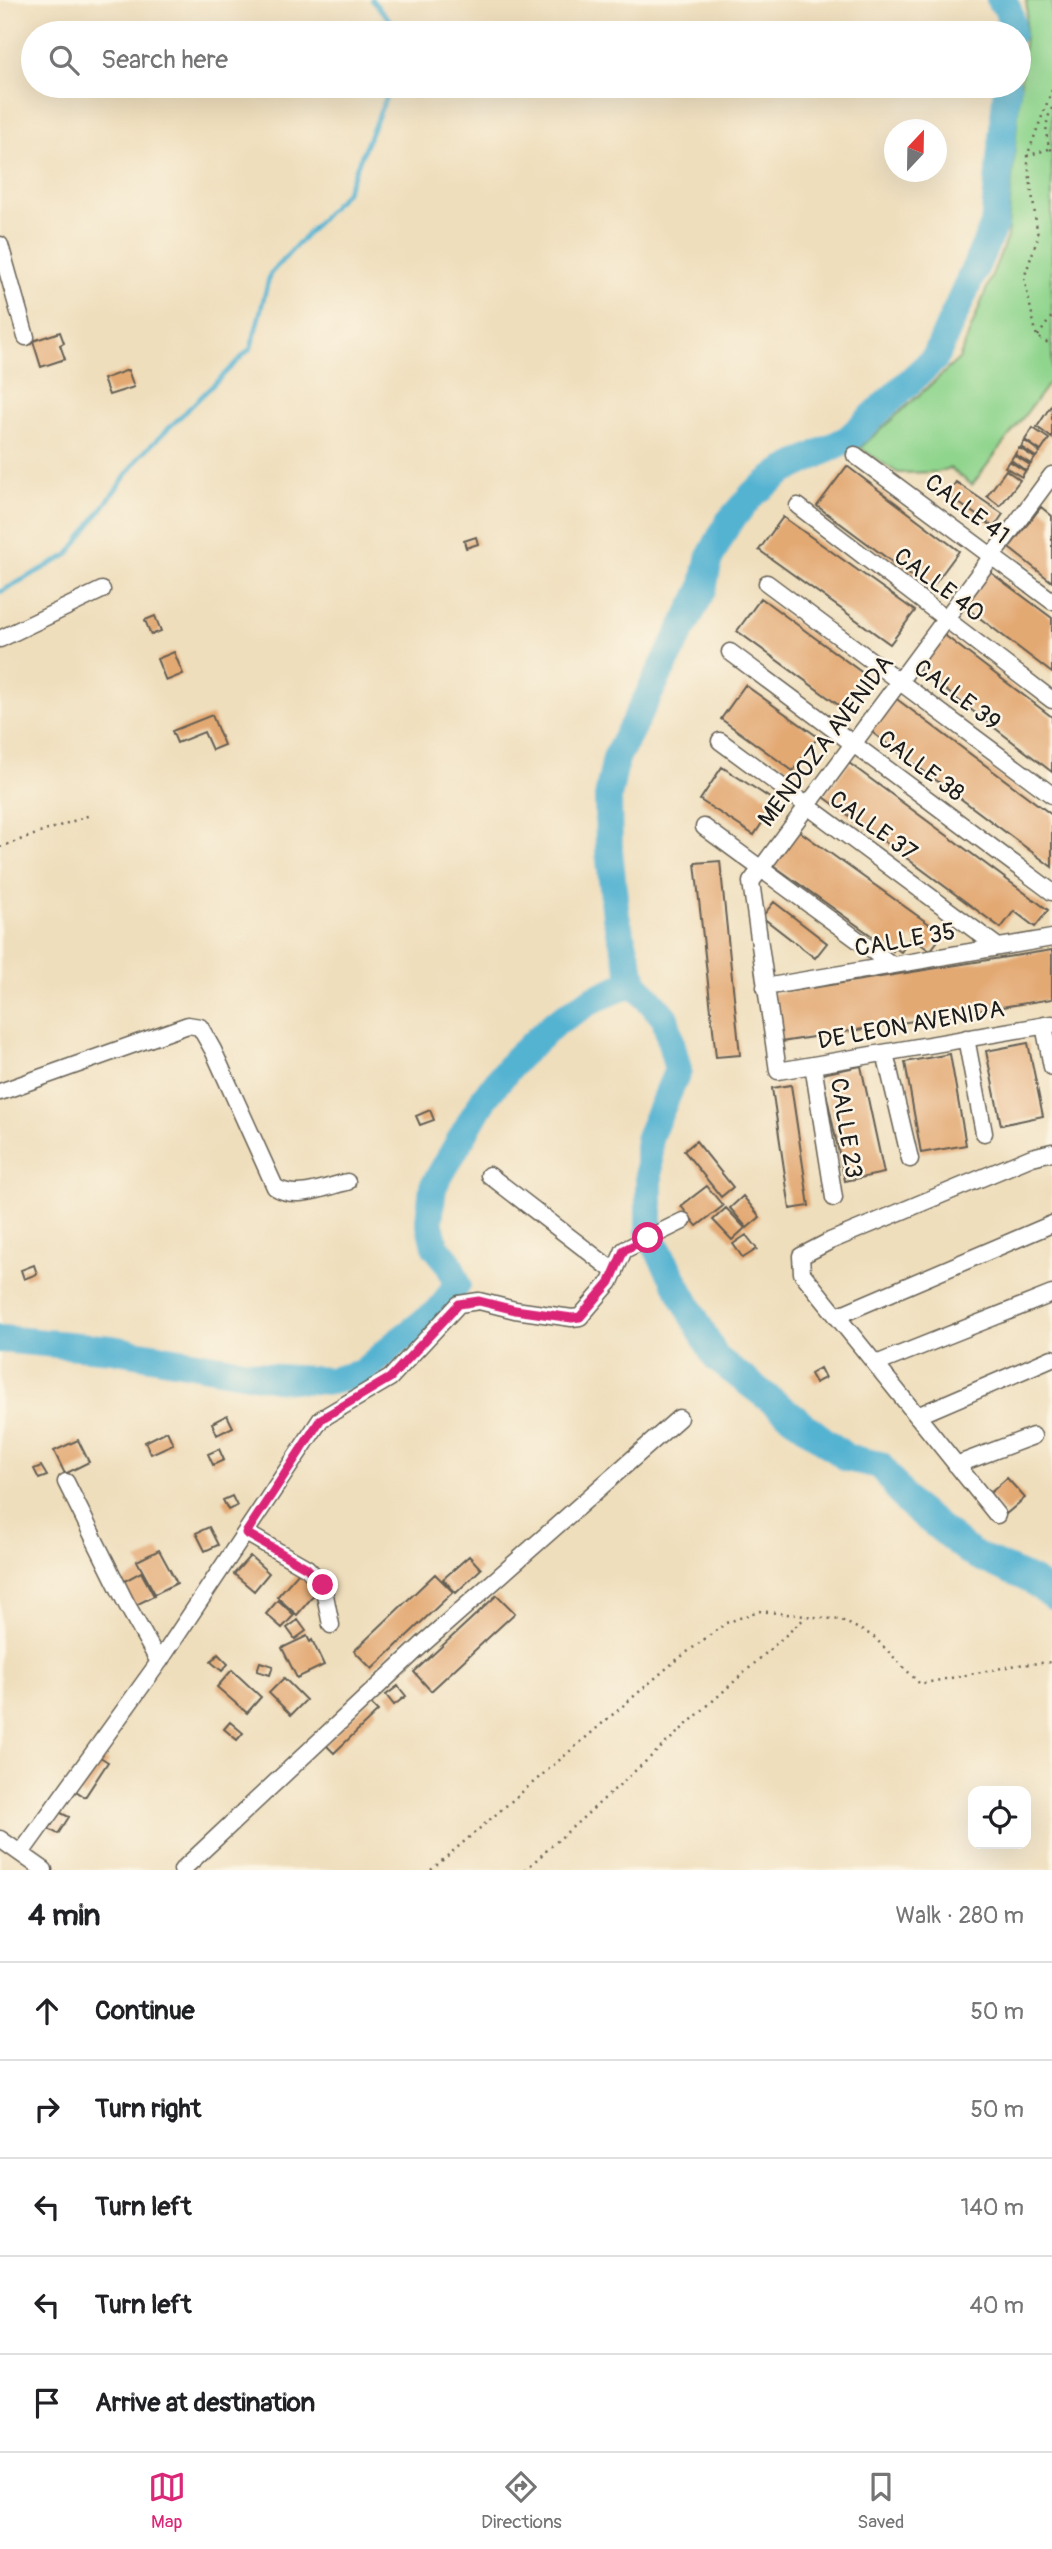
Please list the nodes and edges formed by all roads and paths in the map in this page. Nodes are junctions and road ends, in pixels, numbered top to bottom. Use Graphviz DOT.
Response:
graph roads {
  1 [pos="1052,90"];
  2 [pos="1052,107"];
  3 [pos="1051,150"];
  4 [pos="1027,156"];
  5 [pos="0,245"];
  6 [pos="1052,316"];
  7 [pos="26,337"];
  8 [pos="1037,337"];
  9 [pos="1052,345"];
  10 [pos="856,455"];
  11 [pos="1052,475"];
  12 [pos="1045,497"];
  13 [pos="798,506"];
  14 [pos="992,556"];
  15 [pos="767,583"];
  16 [pos="102,590"];
  17 [pos="1052,601"];
  18 [pos="946,618"];
  19 [pos="0,639"];
  20 [pos="730,652"];
  21 [pos="899,681"];
  22 [pos="1052,700"];
  23 [pos="720,741"];
  24 [pos="853,743"];
  25 [pos="1052,795"];
  26 [pos="806,806"];
  27 [pos="90,815"];
  28 [pos="704,827"];
  29 [pos="0,847"];
  30 [pos="760,868"];
  31 [pos="1052,892"];
  32 [pos="1052,938"];
  33 [pos="998,947"];
  34 [pos="892,965"];
  35 [pos="765,987"];
  36 [pos="1048,1024"];
  37 [pos="966,1038"];
  38 [pos="885,1053"];
  39 [pos="813,1065"];
  40 [pos="1052,1066"];
  41 [pos="778,1071"];
  42 [pos="0,1092"];
  43 [pos="984,1133"];
  44 [pos="1052,1152"];
  45 [pos="909,1159"];
  46 [pos="489,1175"];
  47 [pos="347,1182"];
  48 [pos="834,1198"];
  49 [pos="683,1221"];
  50 [pos="1052,1224"];
  51 [pos="615,1272"];
  52 [pos="1052,1294"];
  53 [pos="837,1316"];
  54 [pos="1052,1358"];
  55 [pos="876,1364"];
  56 [pos="917,1416"];
  57 [pos="679,1418"];
  58 [pos="1033,1436"];
  59 [pos="956,1465"];
  60 [pos="66,1482"];
  61 [pos="997,1515"];
  62 [pos="246,1533"];
  63 [pos="807,1616"];
  64 [pos="331,1625"];
  65 [pos="159,1662"];
  66 [pos="1052,1662"];
  67 [pos="0,1839"];
  68 [pos="20,1853"];
  69 [pos="44,1870"];
  70 [pos="182,1870"];
  71 [pos="431,1870"];
  72 [pos="525,1870"];
  1 -- 4 [label="path"];
  2 -- 3 [label="path"];
  3 -- 4 [label="path"];
  4 -- 8 [label="path"];
  5 -- 7 [label="street"];
  6 -- 8 [label="path"];
  8 -- 9 [label="path"];
  10 -- 14 [label="street, CALLE 41"];
  11 -- 12 [label="street, MENDOZA AVENIDA"];
  12 -- 14 [label="street, MENDOZA AVENIDA"];
  13 -- 18 [label="street, CALLE 40"];
  14 -- 17 [label="street, CALLE 41"];
  14 -- 18 [label="street, MENDOZA AVENIDA"];
  15 -- 21 [label="street, CALLE 39"];
  16 -- 19 [label="street"];
  18 -- 21 [label="street, MENDOZA AVENIDA"];
  18 -- 22 [label="street, CALLE 40"];
  20 -- 24 [label="street, CALLE 38"];
  21 -- 24 [label="street, MENDOZA AVENIDA"];
  21 -- 25 [label="street, CALLE 39"];
  23 -- 26 [label="street, CALLE 37"];
  24 -- 26 [label="street, MENDOZA AVENIDA"];
  24 -- 31 [label="street, CALLE 38"];
  26 -- 30 [label="street, MENDOZA AVENIDA"];
  26 -- 33 [label="street, CALLE 37"];
  27 -- 29 [label="path"];
  28 -- 30 [label="street"];
  30 -- 34 [label="street"];
  30 -- 35 [label="street, MENDOZA AVENIDA"];
  32 -- 33 [label="street, CALLE 35"];
  33 -- 34 [label="street, CALLE 35"];
  34 -- 35 [label="street, CALLE 35"];
  35 -- 41 [label="street, MENDOZA AVENIDA"];
  36 -- 37 [label="street, DE LEON AVENIDA"];
  36 -- 40 [label="street"];
  37 -- 38 [label="street, DE LEON AVENIDA"];
  37 -- 43 [label="street"];
  38 -- 39 [label="street, DE LEON AVENIDA"];
  38 -- 45 [label="street"];
  39 -- 41 [label="street, DE LEON AVENIDA"];
  39 -- 48 [label="street, CALLE 23"];
  42 -- 47 [label="street"];
  44 -- 53 [label="street"];
  46 -- 51 [label="street"];
  49 -- 51 [label="street"];
  50 -- 53 [label="street"];
  51 -- 62 [label="street"];
  52 -- 55 [label="street"];
  53 -- 55 [label="street"];
  54 -- 56 [label="street"];
  55 -- 56 [label="street"];
  56 -- 59 [label="street"];
  57 -- 70 [label="street"];
  58 -- 59 [label="street"];
  59 -- 61 [label="street"];
  60 -- 65 [label="street"];
  62 -- 64 [label="street"];
  62 -- 65 [label="street"];
  63 -- 66 [label="path"];
  63 -- 71 [label="path"];
  63 -- 72 [label="path"];
  65 -- 68 [label="street"];
  67 -- 68 [label="street"];
  68 -- 69 [label="street"];
}
